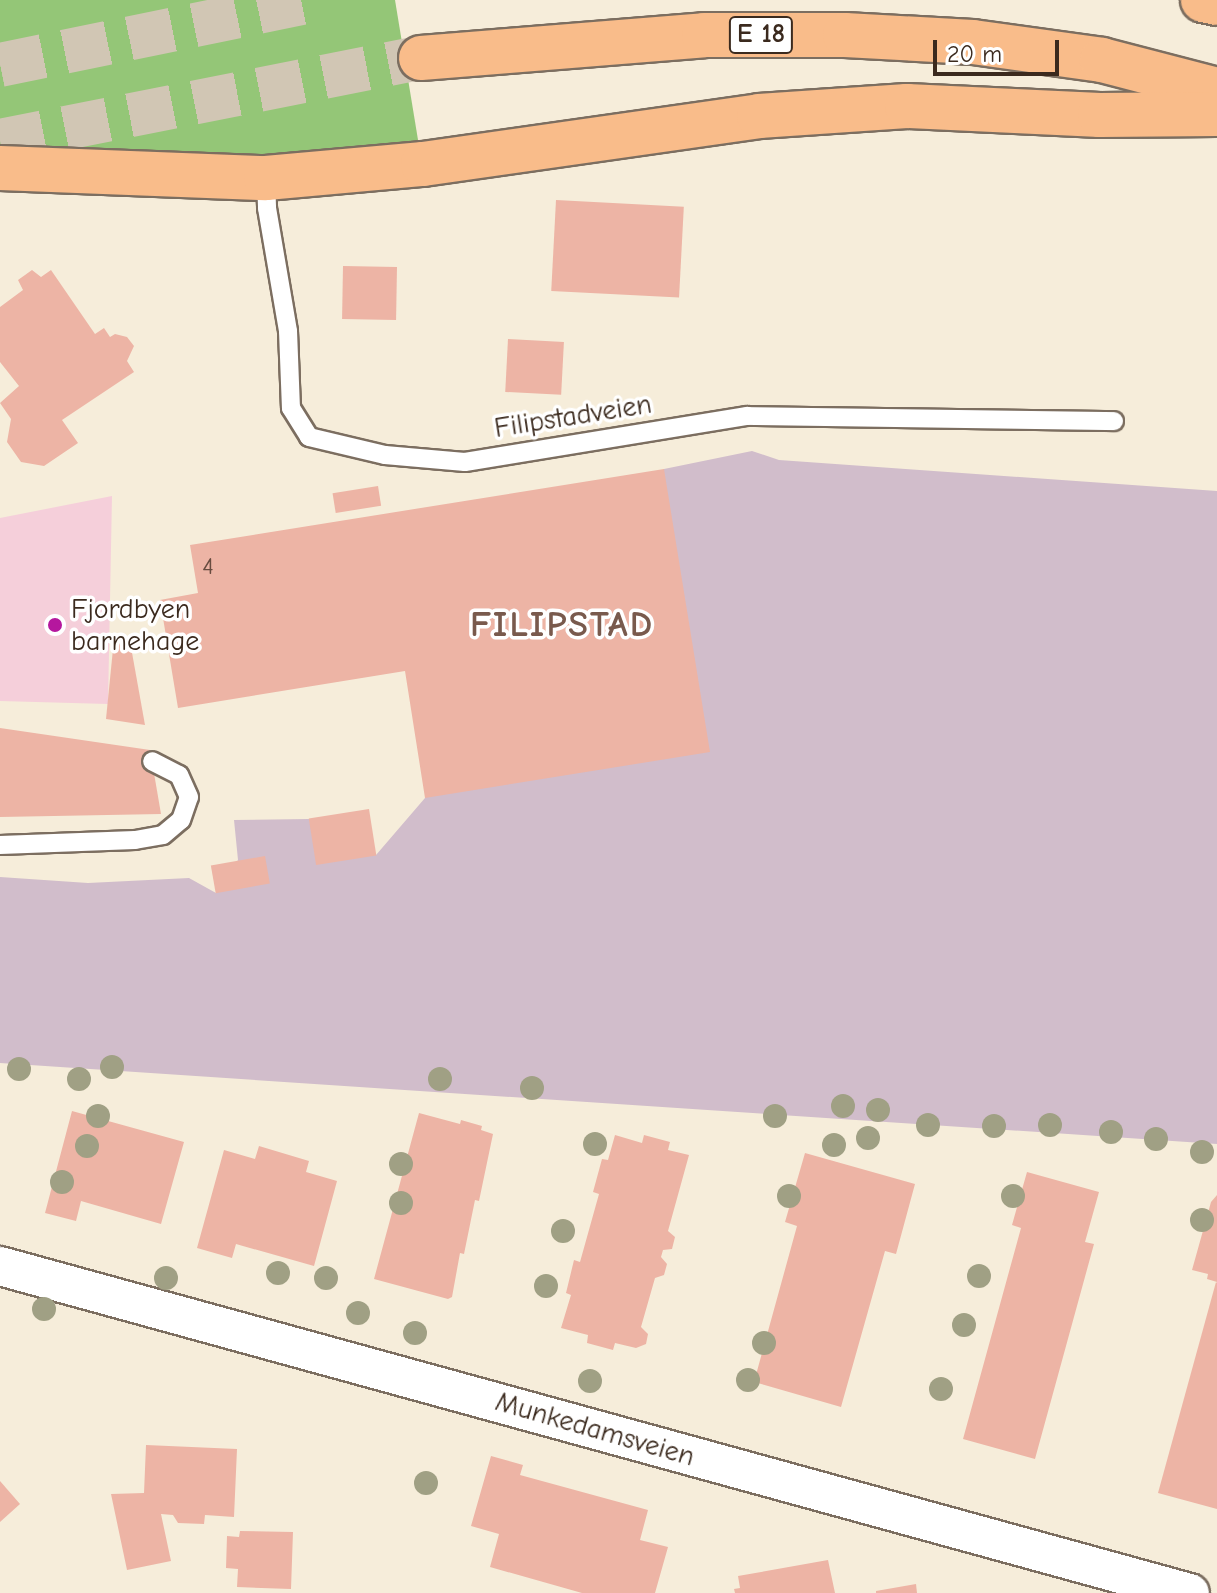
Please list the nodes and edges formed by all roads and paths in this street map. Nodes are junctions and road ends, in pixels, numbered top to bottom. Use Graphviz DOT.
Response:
graph roads {
  1 [pos="1203,0"];
  2 [pos="1217,3"];
  3 [pos="421,58"];
  4 [pos="1217,90"];
  5 [pos="1217,114"];
  6 [pos="0,168"];
  7 [pos="266,178"];
  8 [pos="1114,421"];
  9 [pos="152,761"];
  10 [pos="0,845"];
  11 [pos="0,1266"];
  12 [pos="1190,1593"];
  1 -- 2 [label="highway"];
  3 -- 4 [label="highway, E 18"];
  5 -- 7 [label="highway"];
  6 -- 7 [label="highway"];
  7 -- 8 [label="lane, Filipstadveien"];
  9 -- 10 [label="lane"];
  11 -- 12 [label="street, Munkedamsveien"];
}
